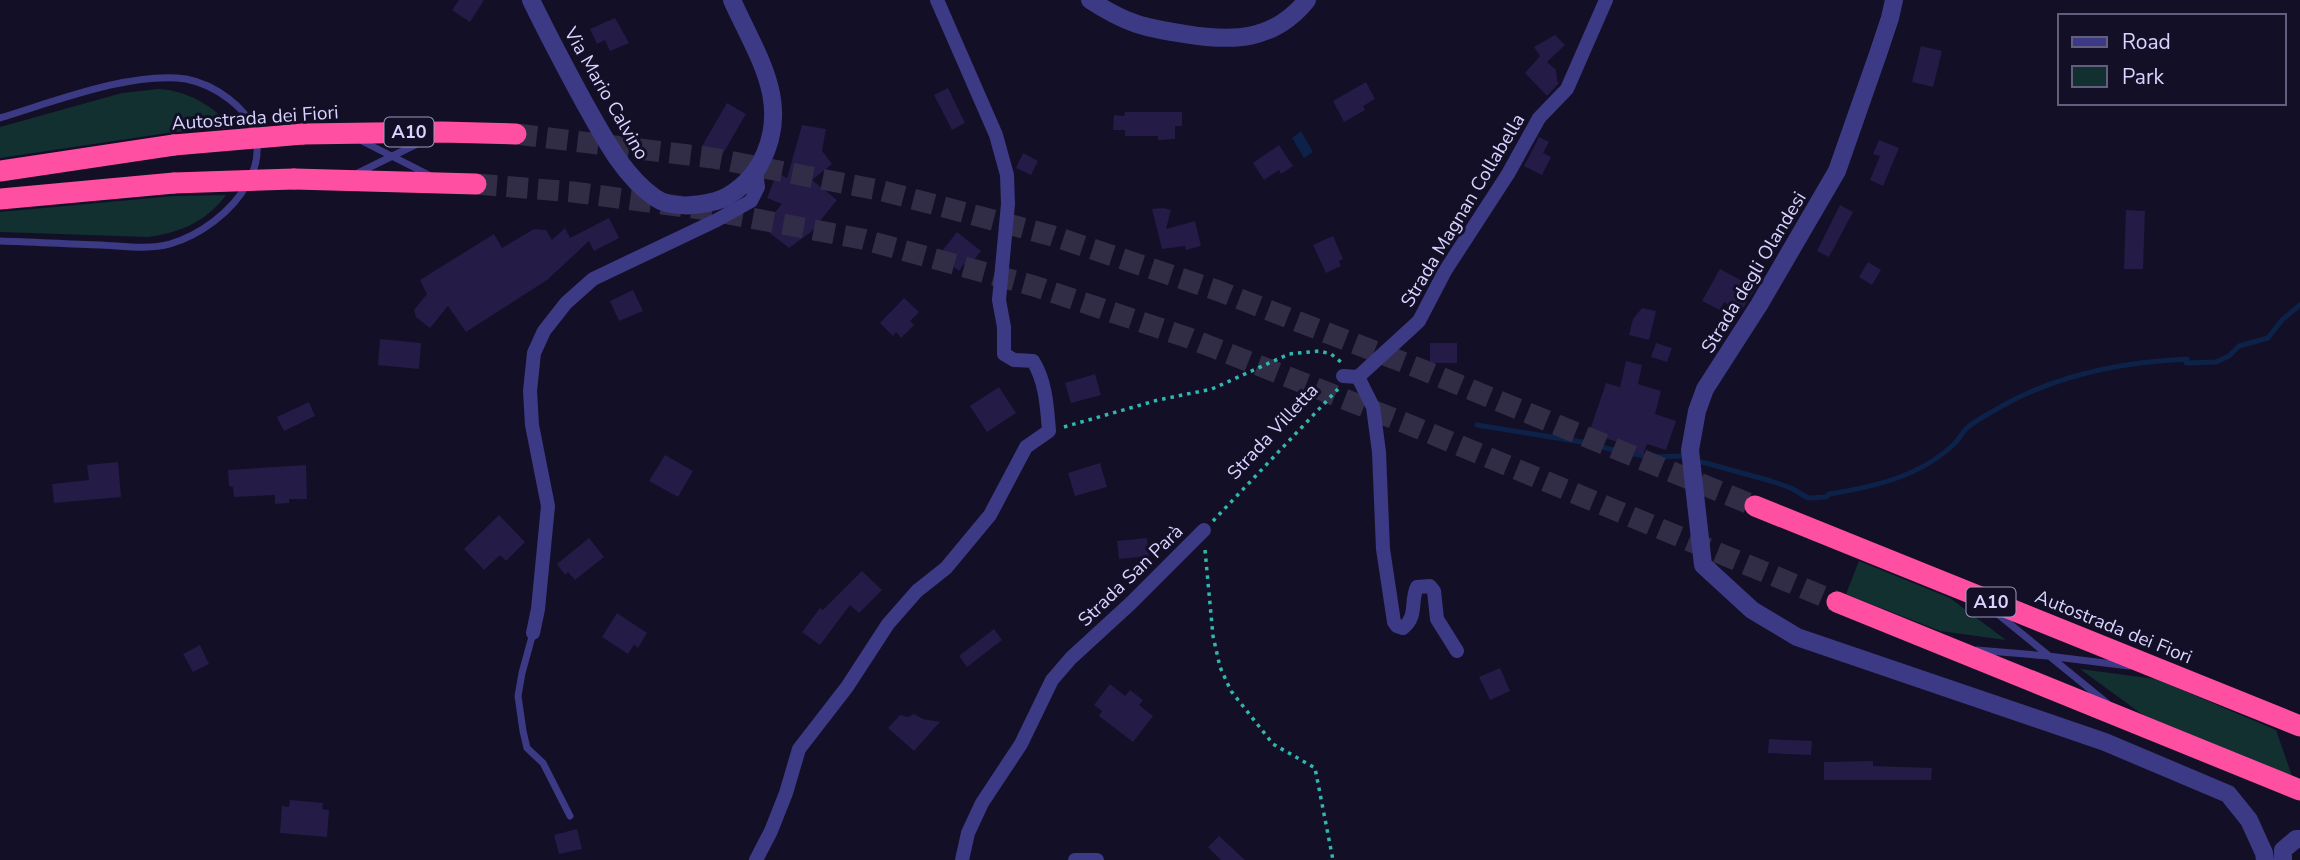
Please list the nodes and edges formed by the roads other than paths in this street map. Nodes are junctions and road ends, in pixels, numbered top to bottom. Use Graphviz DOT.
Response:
graph roads {
  1 [pos="531,0"];
  2 [pos="733,0"];
  3 [pos="937,0"];
  4 [pos="1090,0"];
  5 [pos="1307,0"];
  6 [pos="1606,0"];
  7 [pos="1894,0"];
  8 [pos="0,118"];
  9 [pos="442,132"];
  10 [pos="345,133"];
  11 [pos="516,134"];
  12 [pos="392,156"];
  13 [pos="0,171"];
  14 [pos="756,171"];
  15 [pos="346,179"];
  16 [pos="442,182"];
  17 [pos="476,184"];
  18 [pos="0,198"];
  19 [pos="0,241"];
  20 [pos="1755,506"];
  21 [pos="1205,530"];
  22 [pos="1974,595"];
  23 [pos="1837,602"];
  24 [pos="533,634"];
  25 [pos="1953,648"];
  26 [pos="1457,651"];
  27 [pos="2048,656"];
  28 [pos="2161,670"];
  29 [pos="2130,721"];
  30 [pos="2300,726"];
  31 [pos="2300,790"];
  32 [pos="570,816"];
  33 [pos="2300,839"];
  34 [pos="756,860"];
  35 [pos="962,860"];
  36 [pos="1075,860"];
  37 [pos="1097,860"];
  38 [pos="2265,860"];
  39 [pos="2283,860"];
  1 -- 14 [label="street, Via Mario Calvino"];
  2 -- 14 [label="street, Via Mario Calvino"];
  3 -- 34 [label="street"];
  4 -- 5 [label="street"];
  6 -- 26 [label="street, Strada Magnan Collabella"];
  7 -- 38 [label="street, Strada degli Olandesi"];
  8 -- 19 [label="lane"];
  9 -- 10 [label="highway, Autostrada dei Fiori / A10"];
  9 -- 11 [label="highway, Autostrada dei Fiori / A10"];
  9 -- 12 [label="lane"];
  10 -- 12 [label="lane"];
  10 -- 13 [label="highway, Autostrada dei Fiori / A10, bridge"];
  12 -- 15 [label="lane"];
  12 -- 16 [label="lane"];
  14 -- 24 [label="street"];
  15 -- 16 [label="highway"];
  15 -- 18 [label="highway, bridge"];
  16 -- 17 [label="highway"];
  20 -- 22 [label="highway, Autostrada dei Fiori / A10"];
  21 -- 35 [label="street, Strada San Parà"];
  22 -- 27 [label="lane"];
  22 -- 28 [label="highway, Autostrada dei Fiori / A10"];
  23 -- 25 [label="highway"];
  24 -- 32 [label="lane"];
  25 -- 27 [label="lane"];
  25 -- 29 [label="highway"];
  27 -- 28 [label="lane"];
  27 -- 29 [label="lane"];
  28 -- 30 [label="highway, Autostrada dei Fiori / A10"];
  29 -- 31 [label="highway"];
  33 -- 39 [label="street"];
  36 -- 37 [label="street"];
}
